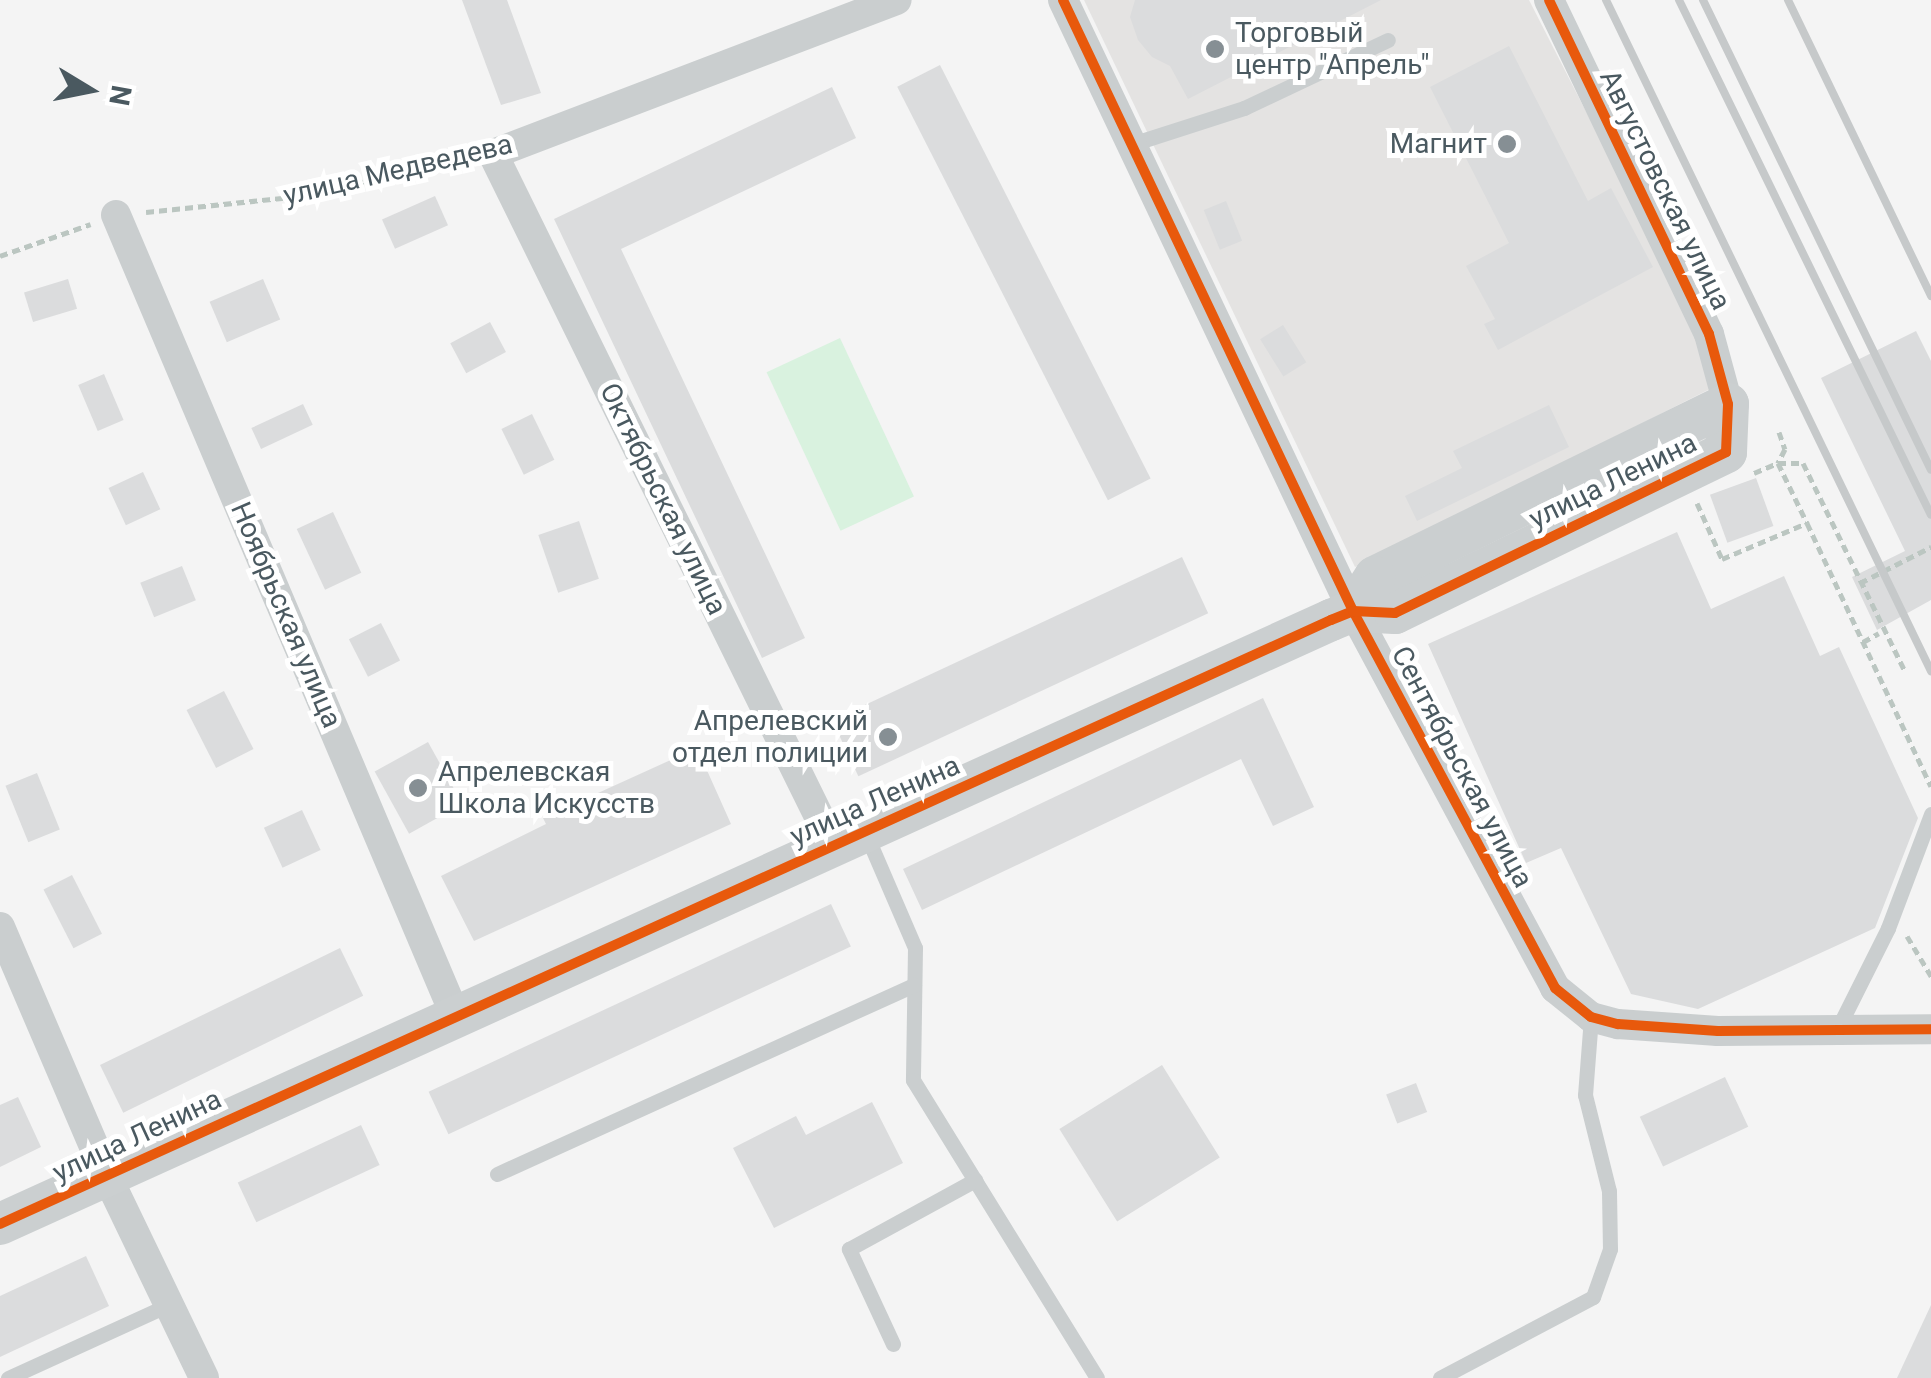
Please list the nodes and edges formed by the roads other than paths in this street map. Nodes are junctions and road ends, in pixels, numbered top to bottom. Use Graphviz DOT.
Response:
graph roads {
  1 [pos="897,0"];
  2 [pos="1063,0"];
  3 [pos="1549,0"];
  4 [pos="1388,40"];
  5 [pos="1132,144"];
  6 [pos="493,154"];
  7 [pos="116,215"];
  8 [pos="1728,404"];
  9 [pos="1352,611"];
  10 [pos="1931,814"];
  11 [pos="849,838"];
  12 [pos="0,927"];
  13 [pos="914,985"];
  14 [pos="455,1015"];
  15 [pos="1591,1017"];
  16 [pos="1931,1029"];
  17 [pos="1838,1030"];
  18 [pos="106,1174"];
  19 [pos="497,1174"];
  20 [pos="975,1180"];
  21 [pos="0,1224"];
  22 [pos="168,1305"];
  23 [pos="892,1344"];
  24 [pos="8,1378"];
  25 [pos="204,1378"];
  26 [pos="1097,1378"];
  27 [pos="1440,1378"];
  1 -- 6 [label="street, улица Медведева"];
  2 -- 5 [label="street, Сентябрьская улица"];
  3 -- 8 [label="street, Августовская улица"];
  4 -- 5 [label="lane"];
  5 -- 9 [label="street, Сентябрьская улица"];
  6 -- 11 [label="street, Октябрьская улица"];
  7 -- 14 [label="street, Ноябрьская улица"];
  8 -- 9 [label="street, улица Ленина"];
  9 -- 11 [label="street, улица Ленина"];
  9 -- 15 [label="street, Сентябрьская улица"];
  10 -- 17 [label="lane"];
  11 -- 13 [label="lane"];
  11 -- 14 [label="street, улица Ленина"];
  12 -- 18 [label="street"];
  13 -- 19 [label="lane"];
  13 -- 20 [label="lane"];
  14 -- 18 [label="street, улица Ленина"];
  15 -- 17 [label="street"];
  15 -- 27 [label="lane"];
  16 -- 17 [label="street"];
  18 -- 21 [label="street, улица Ленина"];
  18 -- 22 [label="street"];
  20 -- 23 [label="lane"];
  20 -- 26 [label="lane"];
  22 -- 24 [label="lane"];
  22 -- 25 [label="street"];
}
